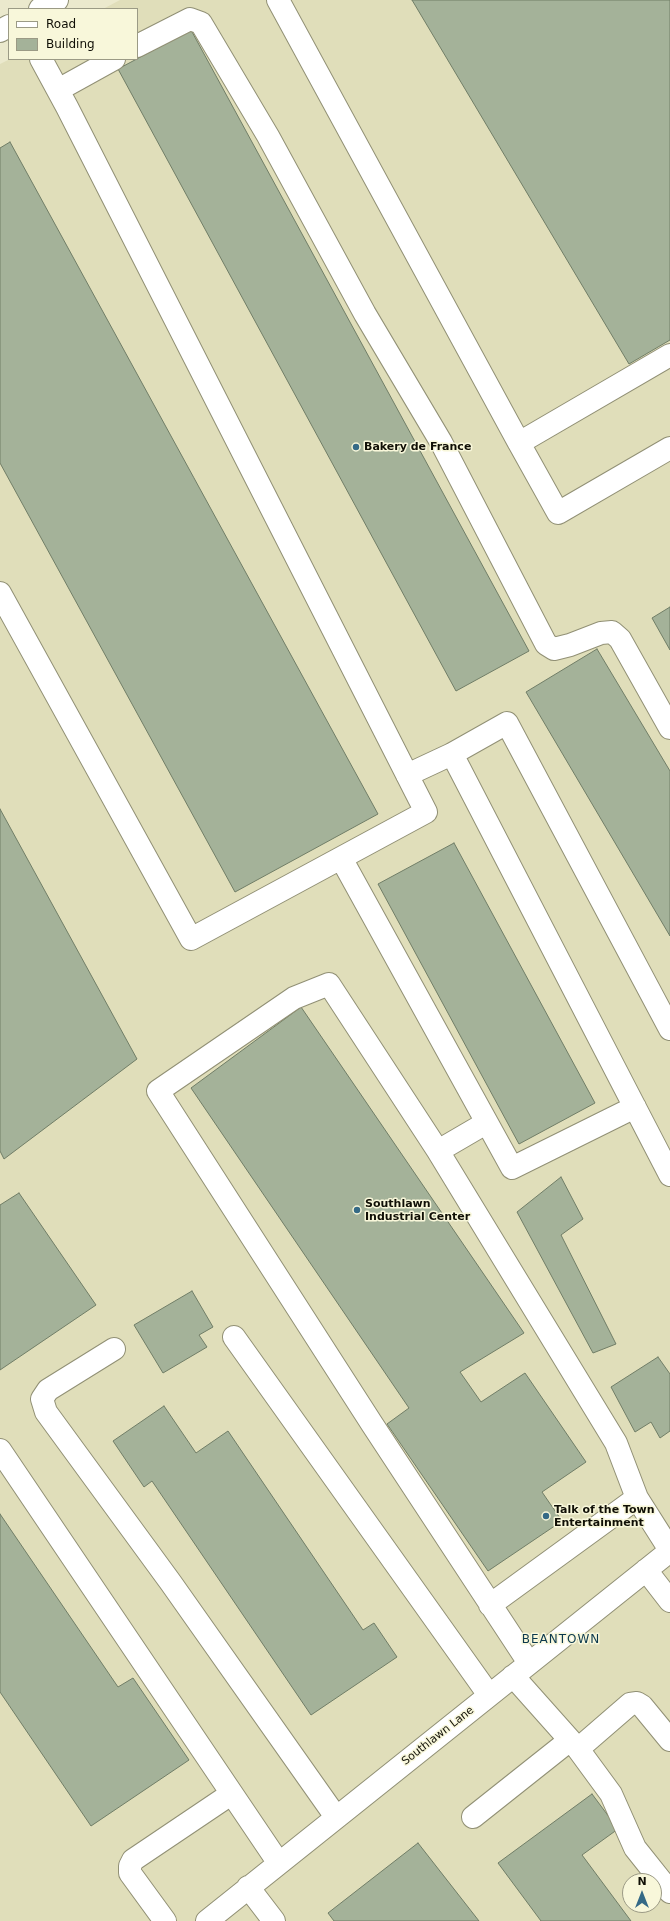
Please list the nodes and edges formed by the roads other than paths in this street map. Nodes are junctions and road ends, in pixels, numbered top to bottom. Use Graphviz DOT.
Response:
graph roads {
  1 [pos="56,0"];
  2 [pos="278,0"];
  3 [pos="42,8"];
  4 [pos="138,45"];
  5 [pos="42,60"];
  6 [pos="112,60"];
  7 [pos="58,90"];
  8 [pos="670,355"];
  9 [pos="519,442"];
  10 [pos="670,448"];
  11 [pos="0,593"];
  12 [pos="670,728"];
  13 [pos="452,754"];
  14 [pos="407,775"];
  15 [pos="341,858"];
  16 [pos="670,1029"];
  17 [pos="635,1107"];
  18 [pos="486,1123"];
  19 [pos="438,1151"];
  20 [pos="670,1175"];
  21 [pos="234,1337"];
  22 [pos="114,1349"];
  23 [pos="0,1450"];
  24 [pos="637,1498"];
  25 [pos="670,1551"];
  26 [pos="646,1570"];
  27 [pos="670,1601"];
  28 [pos="490,1605"];
  29 [pos="521,1670"];
  30 [pos="489,1695"];
  31 [pos="670,1740"];
  32 [pos="574,1745"];
  33 [pos="231,1794"];
  34 [pos="336,1817"];
  35 [pos="473,1817"];
  36 [pos="278,1862"];
  37 [pos="248,1887"];
  38 [pos="670,1892"];
  39 [pos="166,1921"];
  40 [pos="206,1921"];
  41 [pos="274,1921"];
  1 -- 3 [label="street"];
  2 -- 9 [label="street"];
  4 -- 12 [label="street"];
  5 -- 7 [label="street"];
  6 -- 7 [label="street"];
  7 -- 14 [label="street"];
  8 -- 9 [label="street"];
  9 -- 10 [label="street"];
  11 -- 15 [label="street"];
  13 -- 14 [label="street"];
  13 -- 16 [label="street"];
  13 -- 17 [label="street"];
  14 -- 15 [label="street"];
  15 -- 18 [label="street"];
  17 -- 18 [label="street"];
  17 -- 20 [label="street"];
  18 -- 19 [label="street"];
  19 -- 24 [label="street"];
  19 -- 28 [label="street"];
  21 -- 30 [label="street"];
  22 -- 34 [label="street"];
  23 -- 33 [label="street"];
  24 -- 25 [label="street"];
  24 -- 28 [label="street"];
  25 -- 26 [label="street, Southlawn Lane"];
  26 -- 27 [label="street"];
  26 -- 29 [label="street, Southlawn Lane"];
  28 -- 29 [label="street"];
  29 -- 30 [label="street, Southlawn Lane"];
  29 -- 32 [label="street"];
  30 -- 34 [label="street, Southlawn Lane"];
  31 -- 32 [label="street"];
  32 -- 35 [label="street"];
  32 -- 38 [label="street"];
  33 -- 36 [label="street"];
  33 -- 39 [label="street"];
  34 -- 36 [label="street, Southlawn Lane"];
  36 -- 37 [label="street, Southlawn Lane"];
  37 -- 40 [label="street, Southlawn Lane"];
  37 -- 41 [label="street"];
}
